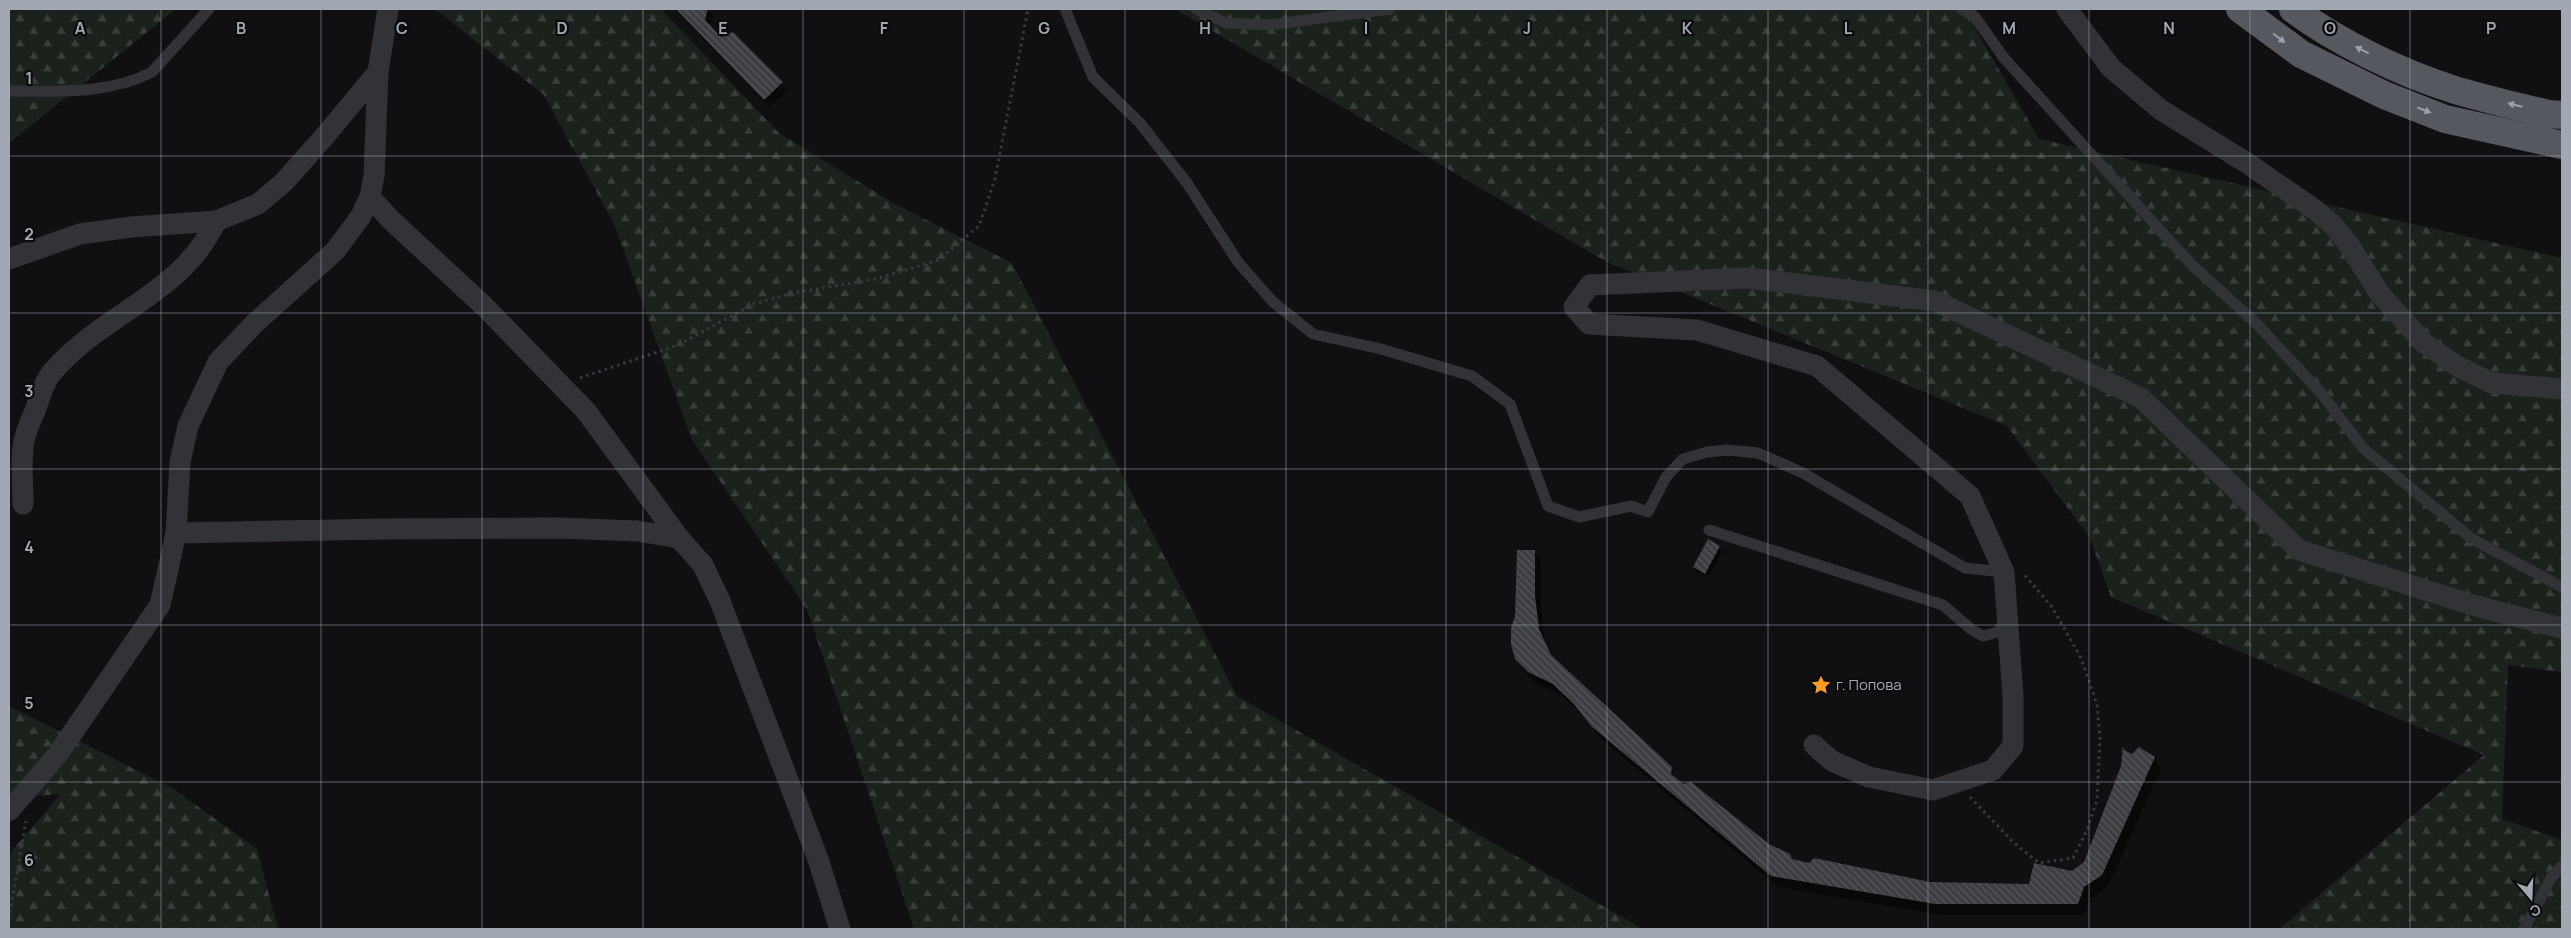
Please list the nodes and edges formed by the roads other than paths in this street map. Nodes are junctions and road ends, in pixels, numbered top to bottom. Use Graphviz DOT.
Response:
graph roads {
  1 [pos="209,9"];
  2 [pos="388,9"];
  3 [pos="1066,9"];
  4 [pos="1196,9"];
  5 [pos="1390,9"];
  6 [pos="1962,9"];
  7 [pos="2067,9"];
  8 [pos="2240,9"];
  9 [pos="2293,9"];
  10 [pos="378,72"];
  11 [pos="9,91"];
  12 [pos="2562,115"];
  13 [pos="2562,145"];
  14 [pos="370,197"];
  15 [pos="216,221"];
  16 [pos="9,259"];
  17 [pos="2562,389"];
  18 [pos="23,504"];
  19 [pos="1708,530"];
  20 [pos="176,534"];
  21 [pos="679,538"];
  22 [pos="2004,572"];
  23 [pos="2562,587"];
  24 [pos="2008,614"];
  25 [pos="2562,628"];
  26 [pos="1814,744"];
  27 [pos="9,811"];
  28 [pos="2562,866"];
  29 [pos="840,929"];
  30 [pos="2524,929"];
  1 -- 11 [label="lane"];
  2 -- 10 [label="street"];
  3 -- 22 [label="lane"];
  4 -- 5 [label="lane"];
  6 -- 23 [label="lane"];
  7 -- 17 [label="street"];
  8 -- 13 [label="highway, one-way"];
  12 -- 9 [label="highway, one-way"];
  10 -- 14 [label="street"];
  10 -- 15 [label="street"];
  14 -- 20 [label="street"];
  14 -- 21 [label="street"];
  15 -- 16 [label="street"];
  15 -- 18 [label="street"];
  19 -- 24 [label="lane"];
  20 -- 21 [label="street"];
  20 -- 27 [label="street"];
  21 -- 29 [label="street"];
  22 -- 24 [label="street"];
  22 -- 25 [label="street"];
  24 -- 26 [label="street"];
  28 -- 30 [label="lane"];
}
